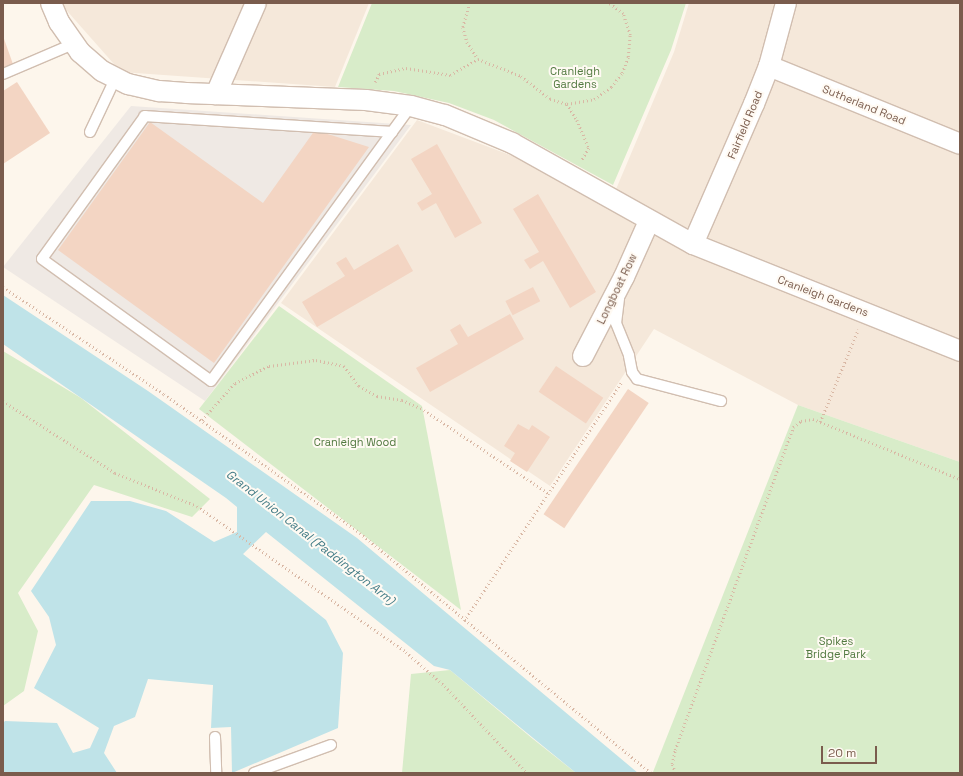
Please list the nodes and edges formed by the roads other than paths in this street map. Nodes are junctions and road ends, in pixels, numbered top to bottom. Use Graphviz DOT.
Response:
graph roads {
  1 [pos="51,3"];
  2 [pos="256,3"];
  3 [pos="786,3"];
  4 [pos="73,44"];
  5 [pos="769,66"];
  6 [pos="3,74"];
  7 [pos="114,78"];
  8 [pos="216,94"];
  9 [pos="411,106"];
  10 [pos="90,132"];
  11 [pos="392,132"];
  12 [pos="960,144"];
  13 [pos="649,221"];
  14 [pos="693,244"];
  15 [pos="624,277"];
  16 [pos="960,351"];
  17 [pos="583,356"];
  18 [pos="721,401"];
  19 [pos="215,737"];
  20 [pos="331,745"];
  21 [pos="216,773"];
  22 [pos="254,773"];
  1 -- 4 [label="street, Cranleigh Gardens"];
  2 -- 8 [label="street"];
  3 -- 5 [label="street, Fairfield Road"];
  4 -- 6 [label="lane"];
  4 -- 7 [label="street, Cranleigh Gardens"];
  5 -- 12 [label="street, Sutherland Road"];
  5 -- 14 [label="street, Fairfield Road"];
  7 -- 8 [label="street, Cranleigh Gardens"];
  7 -- 10 [label="lane"];
  8 -- 9 [label="street, Cranleigh Gardens"];
  9 -- 11 [label="lane"];
  9 -- 13 [label="street, Cranleigh Gardens"];
  11 -- 11 [label="lane"];
  13 -- 14 [label="street, Cranleigh Gardens"];
  13 -- 15 [label="street, Longboat Row"];
  14 -- 16 [label="street, Cranleigh Gardens"];
  15 -- 17 [label="street, Longboat Row"];
  15 -- 18 [label="lane"];
  19 -- 21 [label="lane"];
  20 -- 22 [label="lane"];
}
